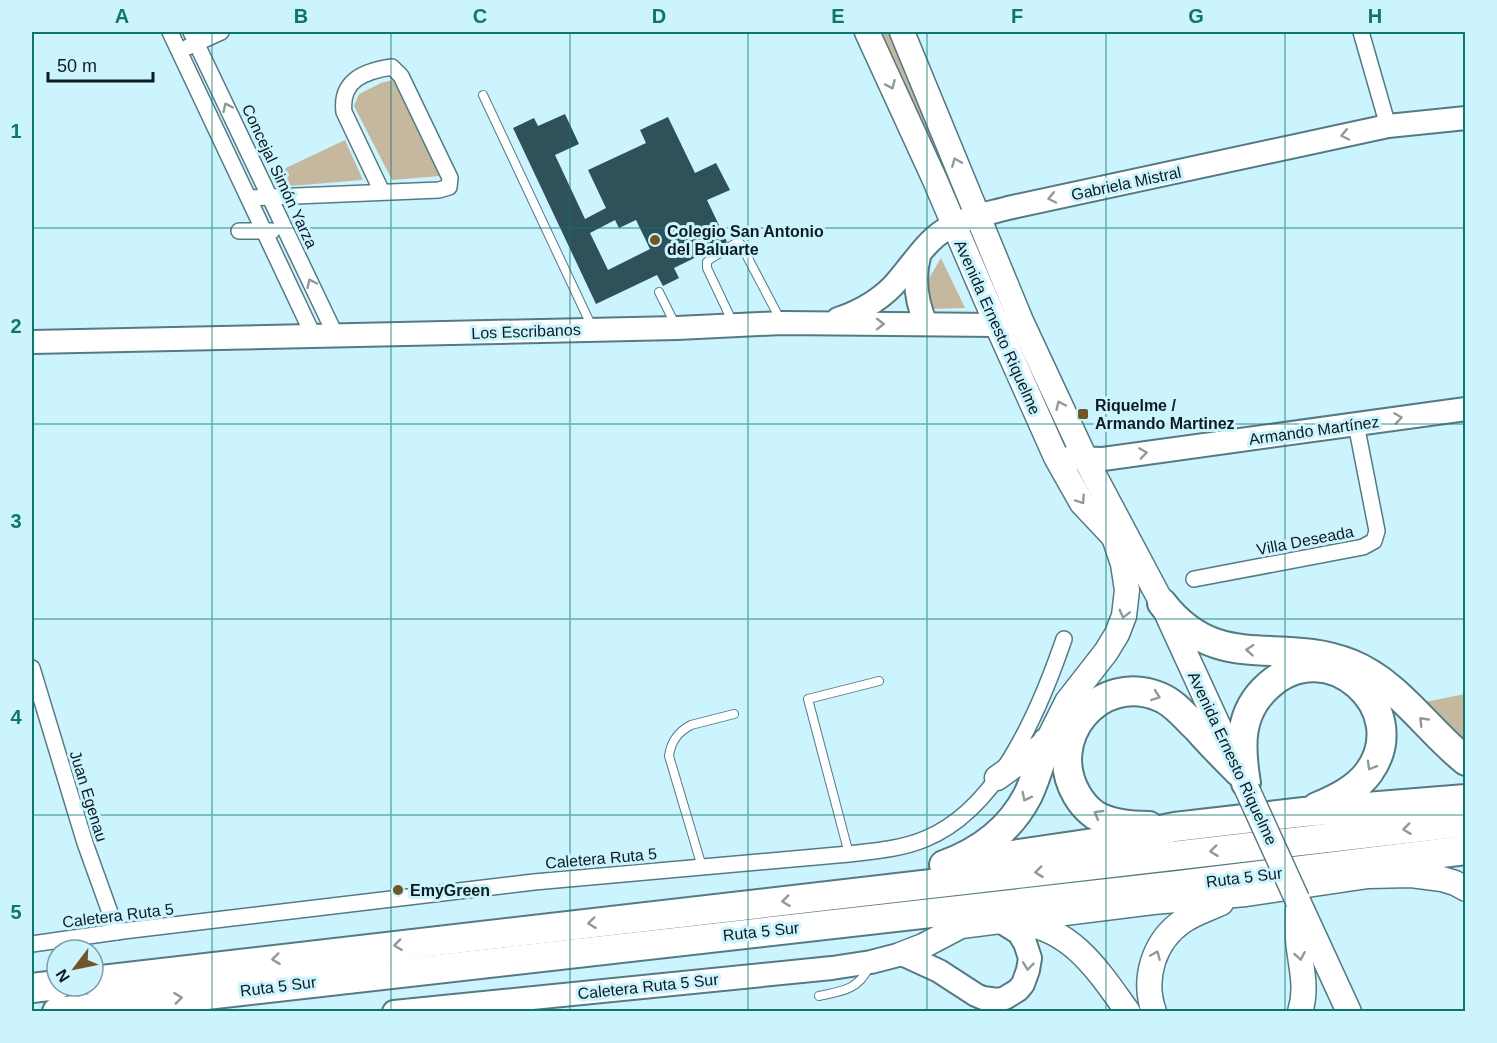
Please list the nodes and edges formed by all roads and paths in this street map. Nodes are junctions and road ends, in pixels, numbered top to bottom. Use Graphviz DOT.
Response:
graph roads {
  1 [pos="170,32"];
  2 [pos="221,32"];
  3 [pos="867,32"];
  4 [pos="902,32"];
  5 [pos="1361,32"];
  6 [pos="194,37"];
  7 [pos="179,51"];
  8 [pos="483,95"];
  9 [pos="1466,118"];
  10 [pos="1388,126"];
  11 [pos="382,192"];
  12 [pos="270,197"];
  13 [pos="249,198"];
  14 [pos="978,216"];
  15 [pos="953,225"];
  16 [pos="239,231"];
  17 [pos="264,231"];
  18 [pos="286,231"];
  19 [pos="919,255"];
  20 [pos="659,292"];
  21 [pos="1021,321"];
  22 [pos="782,323"];
  23 [pos="822,323"];
  24 [pos="926,324"];
  25 [pos="734,325"];
  26 [pos="996,325"];
  27 [pos="677,328"];
  28 [pos="593,329"];
  29 [pos="325,336"];
  30 [pos="32,342"];
  31 [pos="1466,409"];
  32 [pos="1356,424"];
  33 [pos="1056,457"];
  34 [pos="1085,458"];
  35 [pos="1114,537"];
  36 [pos="1194,579"];
  37 [pos="1162,603"];
  38 [pos="1064,639"];
  39 [pos="32,668"];
  40 [pos="879,681"];
  41 [pos="734,714"];
  42 [pos="1047,742"];
  43 [pos="1466,761"];
  44 [pos="998,778"];
  45 [pos="1243,781"];
  46 [pos="1466,799"];
  47 [pos="1304,812"];
  48 [pos="1466,822"];
  49 [pos="1175,827"];
  50 [pos="849,854"];
  51 [pos="1454,857"];
  52 [pos="944,866"];
  53 [pos="702,867"];
  54 [pos="1368,876"];
  55 [pos="1466,889"];
  56 [pos="1246,894"];
  57 [pos="844,895"];
  58 [pos="1297,899"];
  59 [pos="1000,921"];
  60 [pos="961,926"];
  61 [pos="117,932"];
  62 [pos="32,944"];
  63 [pos="902,954"];
  64 [pos="1325,959"];
  65 [pos="871,962"];
  66 [pos="470,964"];
  67 [pos="105,980"];
  68 [pos="819,996"];
  69 [pos="57,1011"];
  70 [pos="394,1011"];
  71 [pos="1128,1011"];
  72 [pos="1154,1011"];
  73 [pos="1300,1011"];
  74 [pos="1349,1011"];
  75 [pos="1364,1011"];
  1 -- 7 [label="street"];
  2 -- 6 [label="street"];
  3 -- 15 [label="main road, Avenida Ernesto Riquelme, one-way"];
  14 -- 4 [label="main road, Avenida Ernesto Riquelme, one-way"];
  5 -- 10 [label="street"];
  6 -- 7 [label="street"];
  12 -- 6 [label="street, Concejal Simón Yarza, one-way"];
  7 -- 13 [label="street"];
  8 -- 28 [label="lane"];
  9 -- 10 [label="main road, Gabriela Mistral"];
  10 -- 14 [label="main road, Gabriela Mistral, one-way"];
  11 -- 11 [label="street"];
  11 -- 12 [label="street"];
  12 -- 13 [label="street"];
  12 -- 18 [label="street, Concejal Simón Yarza"];
  13 -- 17 [label="street"];
  14 -- 15 [label="main road, Gabriela Mistral"];
  14 -- 21 [label="main road, Avenida Ernesto Riquelme"];
  15 -- 19 [label="main road, Gabriela Mistral"];
  15 -- 26 [label="main road, Avenida Ernesto Riquelme"];
  16 -- 17 [label="street"];
  17 -- 18 [label="street"];
  17 -- 29 [label="street"];
  29 -- 18 [label="street, Concejal Simón Yarza, one-way"];
  19 -- 23 [label="main road, Gabriela Mistral"];
  19 -- 24 [label="main road"];
  20 -- 27 [label="lane"];
  21 -- 26 [label="main road, Los Escribanos"];
  34 -- 21 [label="main road, Avenida Ernesto Riquelme, one-way"];
  22 -- 23 [label="main road, Los Escribanos"];
  22 -- 25 [label="main road, Los Escribanos"];
  22 -- 25 [label="lane"];
  23 -- 24 [label="main road, Los Escribanos, one-way"];
  24 -- 26 [label="main road, Los Escribanos"];
  25 -- 27 [label="main road, Los Escribanos"];
  26 -- 33 [label="main road, Avenida Ernesto Riquelme"];
  27 -- 28 [label="main road, Los Escribanos"];
  28 -- 29 [label="main road, Los Escribanos"];
  29 -- 30 [label="main road, Los Escribanos"];
  32 -- 31 [label="main road, Armando Martínez, one-way"];
  34 -- 32 [label="main road, Armando Martínez, one-way"];
  32 -- 36 [label="street, Villa Deseada"];
  33 -- 34 [label="main road, Armando Martínez"];
  33 -- 35 [label="main road, Avenida Ernesto Riquelme, one-way"];
  34 -- 37 [label="main road, Avenida Ernesto Riquelme"];
  35 -- 37 [label="main road, Avenida Ernesto Riquelme"];
  35 -- 42 [label="main road, one-way"];
  43 -- 37 [label="highway, one-way"];
  37 -- 45 [label="main road, Avenida Ernesto Riquelme"];
  38 -- 44 [label="street, Caletera Ruta 5"];
  39 -- 61 [label="street, Juan Egenau"];
  40 -- 50 [label="lane"];
  41 -- 53 [label="lane"];
  42 -- 44 [label="main road"];
  42 -- 52 [label="highway, one-way"];
  44 -- 50 [label="street, Caletera Ruta 5"];
  45 -- 47 [label="highway, one-way"];
  49 -- 45 [label="highway, one-way"];
  45 -- 58 [label="main road, Avenida Ernesto Riquelme, bridge"];
  46 -- 47 [label="highway"];
  47 -- 49 [label="highway"];
  48 -- 57 [label="highway, Ruta 5 Sur, one-way"];
  49 -- 52 [label="highway"];
  50 -- 53 [label="street, Caletera Ruta 5"];
  51 -- 54 [label="highway"];
  51 -- 66 [label="highway, Ruta 5 Sur"];
  52 -- 57 [label="highway"];
  53 -- 61 [label="street, Caletera Ruta 5"];
  54 -- 55 [label="main road"];
  54 -- 56 [label="main road"];
  56 -- 59 [label="main road"];
  72 -- 56 [label="main road, one-way"];
  57 -- 67 [label="highway, Ruta 5 Sur, one-way"];
  58 -- 64 [label="main road, Avenida Ernesto Riquelme"];
  58 -- 73 [label="main road, one-way"];
  59 -- 60 [label="main road"];
  59 -- 63 [label="main road, one-way"];
  59 -- 71 [label="main road"];
  60 -- 63 [label="main road"];
  60 -- 66 [label="highway"];
  61 -- 62 [label="street, Caletera Ruta 5"];
  63 -- 65 [label="main road, Caletera Ruta 5 Sur"];
  64 -- 74 [label="main road, Avenida Ernesto Riquelme"];
  64 -- 75 [label="main road"];
  65 -- 68 [label="lane"];
  65 -- 70 [label="main road, Caletera Ruta 5 Sur"];
  69 -- 66 [label="highway, Ruta 5 Sur, one-way"];
}
